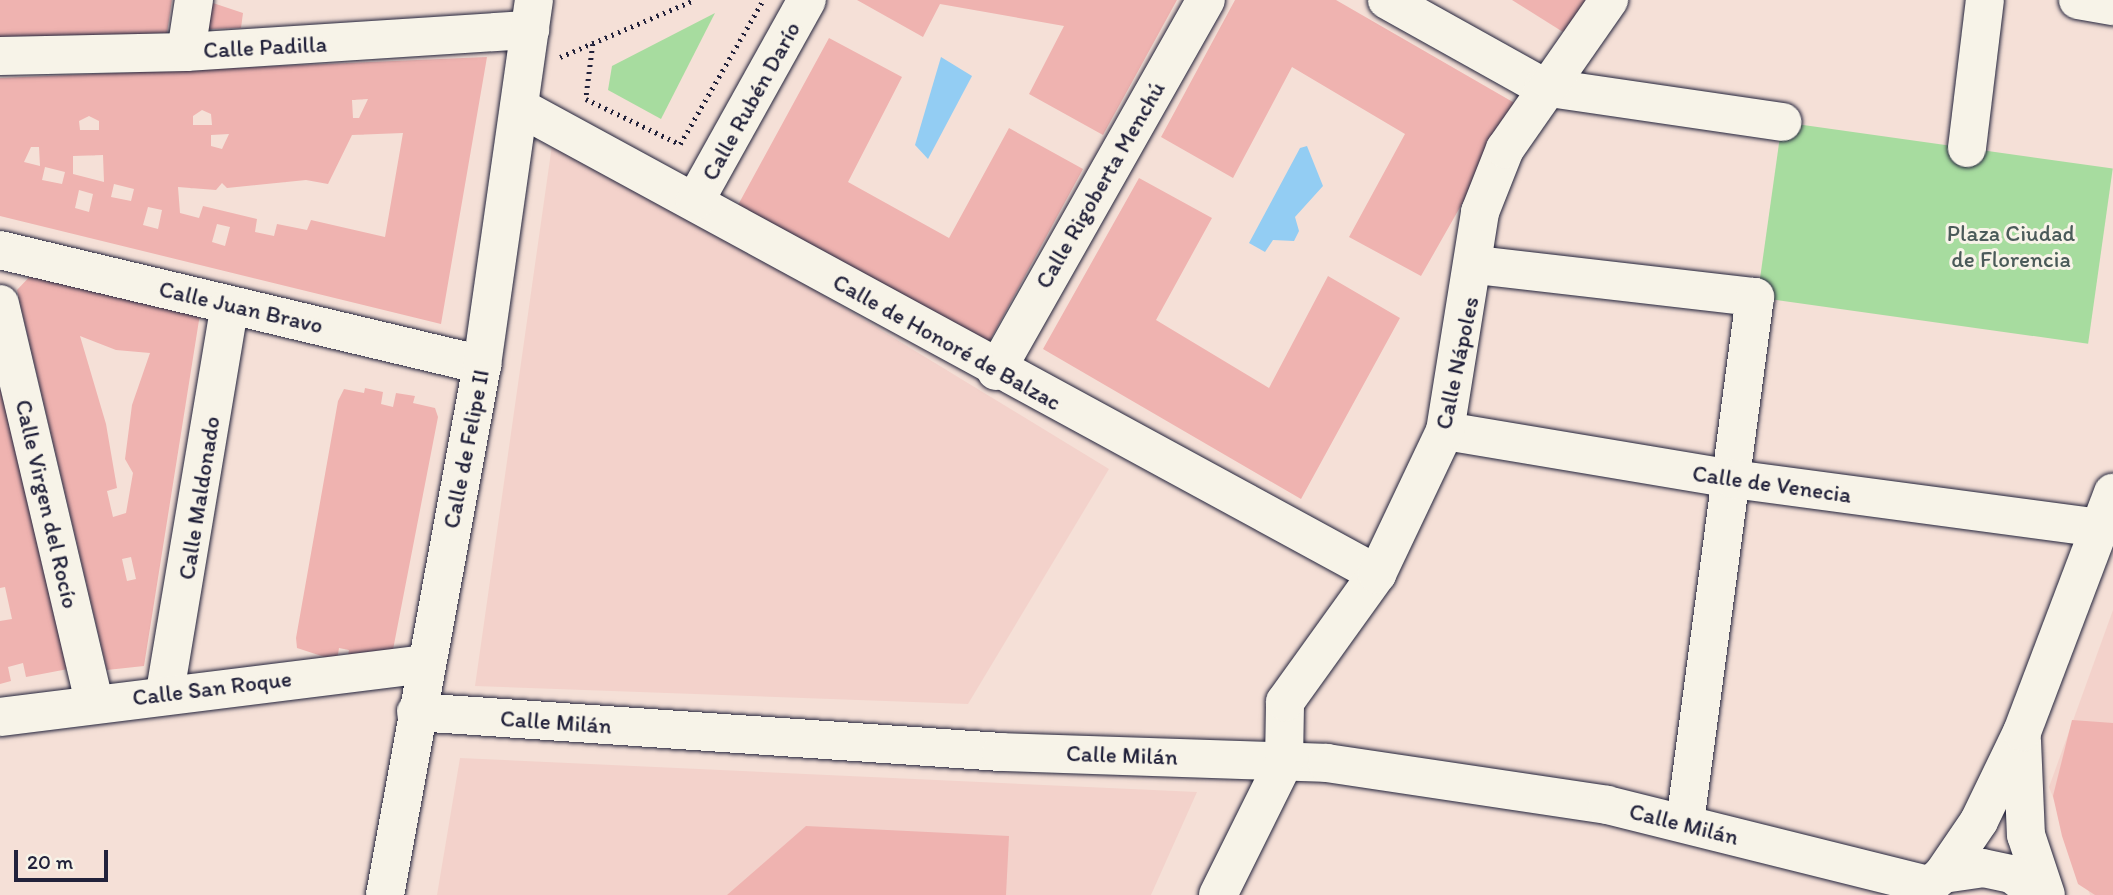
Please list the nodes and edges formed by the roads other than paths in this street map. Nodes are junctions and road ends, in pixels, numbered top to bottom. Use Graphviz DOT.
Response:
graph roads {
  1 [pos="194,0"];
  2 [pos="807,0"];
  3 [pos="1206,0"];
  4 [pos="1387,0"];
  5 [pos="1609,0"];
  6 [pos="1984,0"];
  7 [pos="2078,0"];
  8 [pos="2113,6"];
  9 [pos="532,15"];
  10 [pos="186,52"];
  11 [pos="0,56"];
  12 [pos="1543,87"];
  13 [pos="519,107"];
  14 [pos="1782,122"];
  15 [pos="1967,148"];
  16 [pos="695,201"];
  17 [pos="0,250"];
  18 [pos="1477,265"];
  19 [pos="0,304"];
  20 [pos="230,305"];
  21 [pos="482,365"];
  22 [pos="996,370"];
  23 [pos="1445,431"];
  24 [pos="1732,479"];
  25 [pos="2113,493"];
  26 [pos="2099,528"];
  27 [pos="1377,574"];
  28 [pos="424,664"];
  29 [pos="165,691"];
  30 [pos="94,704"];
  31 [pos="416,712"];
  32 [pos="0,717"];
  33 [pos="2022,732"];
  34 [pos="1284,762"];
  35 [pos="1685,822"];
  36 [pos="1819,860"];
  37 [pos="1930,885"];
  38 [pos="384,895"];
  39 [pos="1218,895"];
  40 [pos="1865,895"];
  41 [pos="2039,895"];
  42 [pos="2046,895"];
  1 -- 10 [label="street"];
  2 -- 16 [label="street, Calle Rubén Darío"];
  3 -- 22 [label="street, Calle Rigoberta Menchú"];
  4 -- 12 [label="street"];
  5 -- 12 [label="street, Calle Nápoles"];
  6 -- 15 [label="street"];
  7 -- 8 [label="street"];
  9 -- 10 [label="street, Calle Padilla"];
  9 -- 13 [label="street, Calle de Felipe II"];
  10 -- 11 [label="street, Calle Padilla"];
  12 -- 14 [label="street"];
  12 -- 18 [label="street, Calle Nápoles"];
  13 -- 16 [label="street, Calle de Honoré de Balzac"];
  13 -- 21 [label="street, Calle de Felipe II"];
  16 -- 22 [label="street, Calle de Honoré de Balzac"];
  17 -- 20 [label="street, Calle Juan Bravo"];
  18 -- 23 [label="street, Calle Nápoles"];
  18 -- 24 [label="street"];
  19 -- 30 [label="street, Calle Virgen del Rocío"];
  20 -- 21 [label="street, Calle Juan Bravo"];
  20 -- 29 [label="street, Calle Maldonado"];
  21 -- 28 [label="street, Calle de Felipe II"];
  22 -- 27 [label="street, Calle de Honoré de Balzac"];
  23 -- 24 [label="street, Calle de Venecia"];
  23 -- 27 [label="street, Calle Nápoles"];
  24 -- 26 [label="street, Calle de Venecia"];
  24 -- 35 [label="street"];
  25 -- 26 [label="street"];
  26 -- 33 [label="street"];
  27 -- 34 [label="street, Calle Nápoles"];
  28 -- 29 [label="street, Calle San Roque"];
  28 -- 31 [label="street, Calle de Felipe II"];
  29 -- 30 [label="street, Calle San Roque"];
  30 -- 32 [label="street, Calle San Roque"];
  31 -- 34 [label="street, Calle Milán"];
  31 -- 38 [label="street, Calle de Felipe II"];
  33 -- 37 [label="street"];
  33 -- 42 [label="street"];
  34 -- 35 [label="street, Calle Milán"];
  34 -- 39 [label="street"];
  35 -- 36 [label="street, Calle Milán"];
  36 -- 37 [label="street, Calle Milán"];
  36 -- 40 [label="street"];
  37 -- 41 [label="street"];
}
